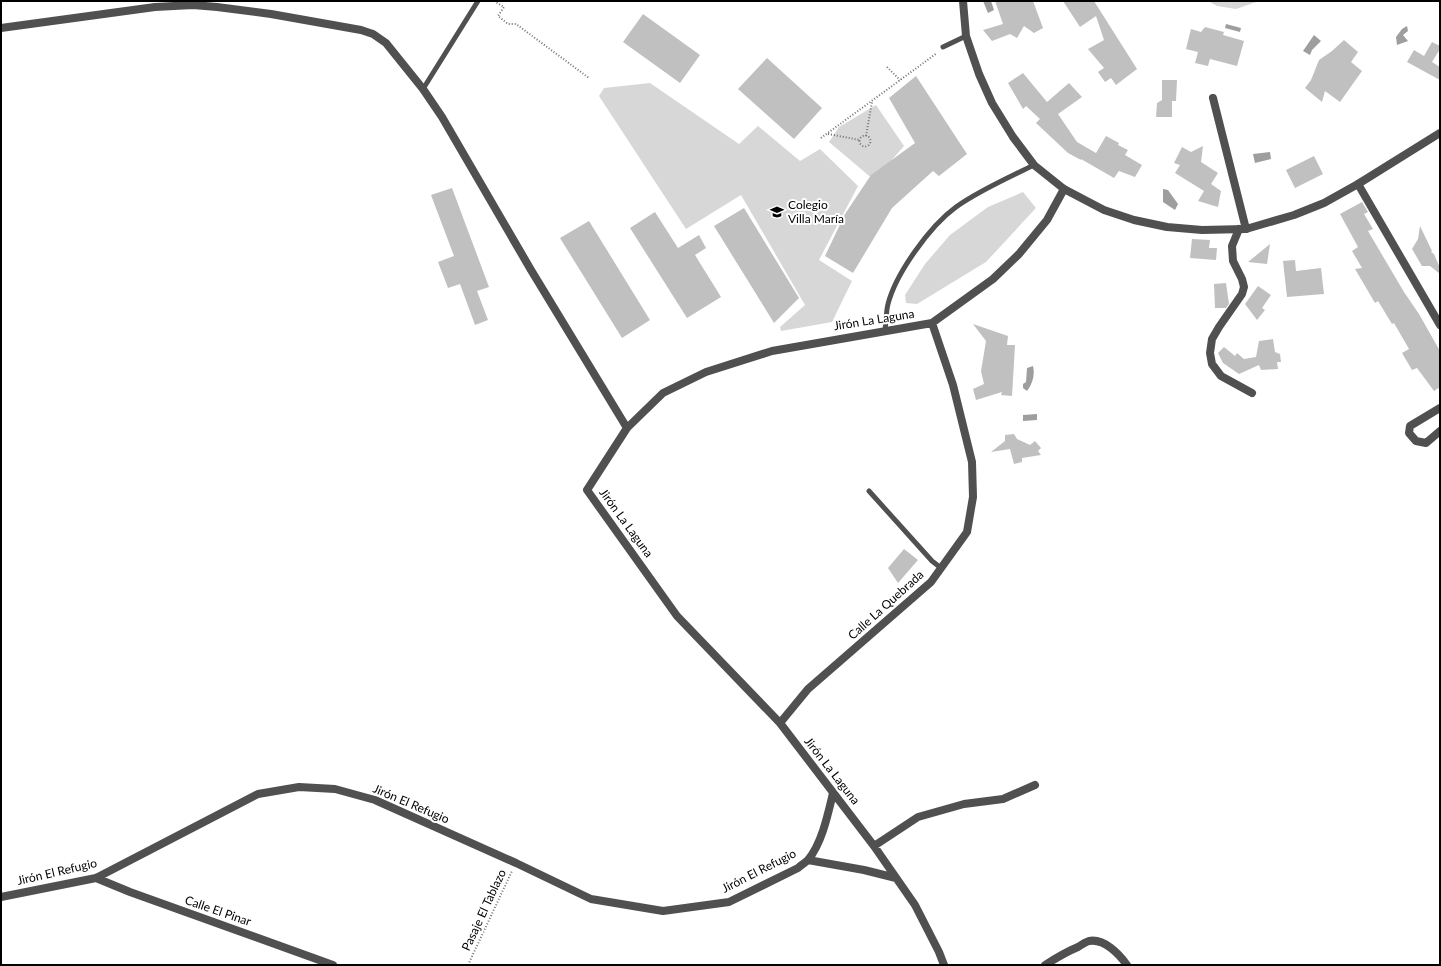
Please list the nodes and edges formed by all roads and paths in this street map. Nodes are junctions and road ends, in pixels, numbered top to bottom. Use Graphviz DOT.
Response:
graph roads {
  1 [pos="478,1"];
  2 [pos="494,1"];
  3 [pos="963,1"];
  4 [pos="1,28"];
  5 [pos="966,36"];
  6 [pos="943,47"];
  7 [pos="939,52"];
  8 [pos="886,67"];
  9 [pos="589,78"];
  10 [pos="900,80"];
  11 [pos="424,89"];
  12 [pos="1213,98"];
  13 [pos="872,100"];
  14 [pos="1440,133"];
  15 [pos="826,134"];
  16 [pos="866,136"];
  17 [pos="821,138"];
  18 [pos="860,140"];
  19 [pos="1034,165"];
  20 [pos="1358,184"];
  21 [pos="1064,189"];
  22 [pos="1242,229"];
  23 [pos="932,323"];
  24 [pos="1440,325"];
  25 [pos="884,331"];
  26 [pos="1252,393"];
  27 [pos="1440,408"];
  28 [pos="627,428"];
  29 [pos="1440,431"];
  30 [pos="869,491"];
  31 [pos="941,568"];
  32 [pos="780,723"];
  33 [pos="1035,785"];
  34 [pos="833,793"];
  35 [pos="874,846"];
  36 [pos="808,860"];
  37 [pos="516,863"];
  38 [pos="96,878"];
  39 [pos="896,878"];
  40 [pos="1,897"];
  41 [pos="333,965"];
  42 [pos="468,965"];
  43 [pos="944,965"];
  44 [pos="1045,965"];
  45 [pos="1127,965"];
  1 -- 11 [label="lane"];
  2 -- 9 [label="path"];
  3 -- 5 [label="street"];
  4 -- 11 [label="street"];
  5 -- 6 [label="lane"];
  5 -- 19 [label="street"];
  7 -- 10 [label="path"];
  8 -- 10 [label="path"];
  10 -- 13 [label="path"];
  11 -- 28 [label="street"];
  12 -- 22 [label="street"];
  13 -- 15 [label="path"];
  13 -- 16 [label="path"];
  14 -- 20 [label="street"];
  15 -- 17 [label="path"];
  15 -- 18 [label="path"];
  16 -- 18 [label="path"];
  16 -- 18 [label="path"];
  19 -- 21 [label="street"];
  19 -- 25 [label="lane"];
  20 -- 22 [label="street"];
  20 -- 24 [label="street"];
  21 -- 22 [label="street"];
  21 -- 23 [label="street, Jirón La Laguna"];
  22 -- 26 [label="street"];
  23 -- 25 [label="street, Jirón La Laguna"];
  23 -- 31 [label="street, Calle La Quebrada"];
  25 -- 28 [label="street, Jirón La Laguna"];
  27 -- 29 [label="street"];
  28 -- 32 [label="street, Jirón La Laguna"];
  30 -- 31 [label="lane"];
  31 -- 32 [label="street, Calle La Quebrada"];
  32 -- 34 [label="street, Jirón La Laguna"];
  33 -- 35 [label="street"];
  34 -- 35 [label="street, Jirón La Laguna"];
  34 -- 36 [label="street, Jirón El Refugio"];
  35 -- 39 [label="street, Jirón La Laguna"];
  36 -- 37 [label="street, Jirón El Refugio"];
  36 -- 39 [label="street, Jirón El Refugio"];
  37 -- 38 [label="street, Jirón El Refugio"];
  37 -- 42 [label="path, Pasaje El Tablazo"];
  38 -- 40 [label="street, Jirón El Refugio"];
  38 -- 41 [label="street, Calle El Pinar"];
  39 -- 43 [label="street, Jirón La Laguna"];
  44 -- 45 [label="street"];
}
